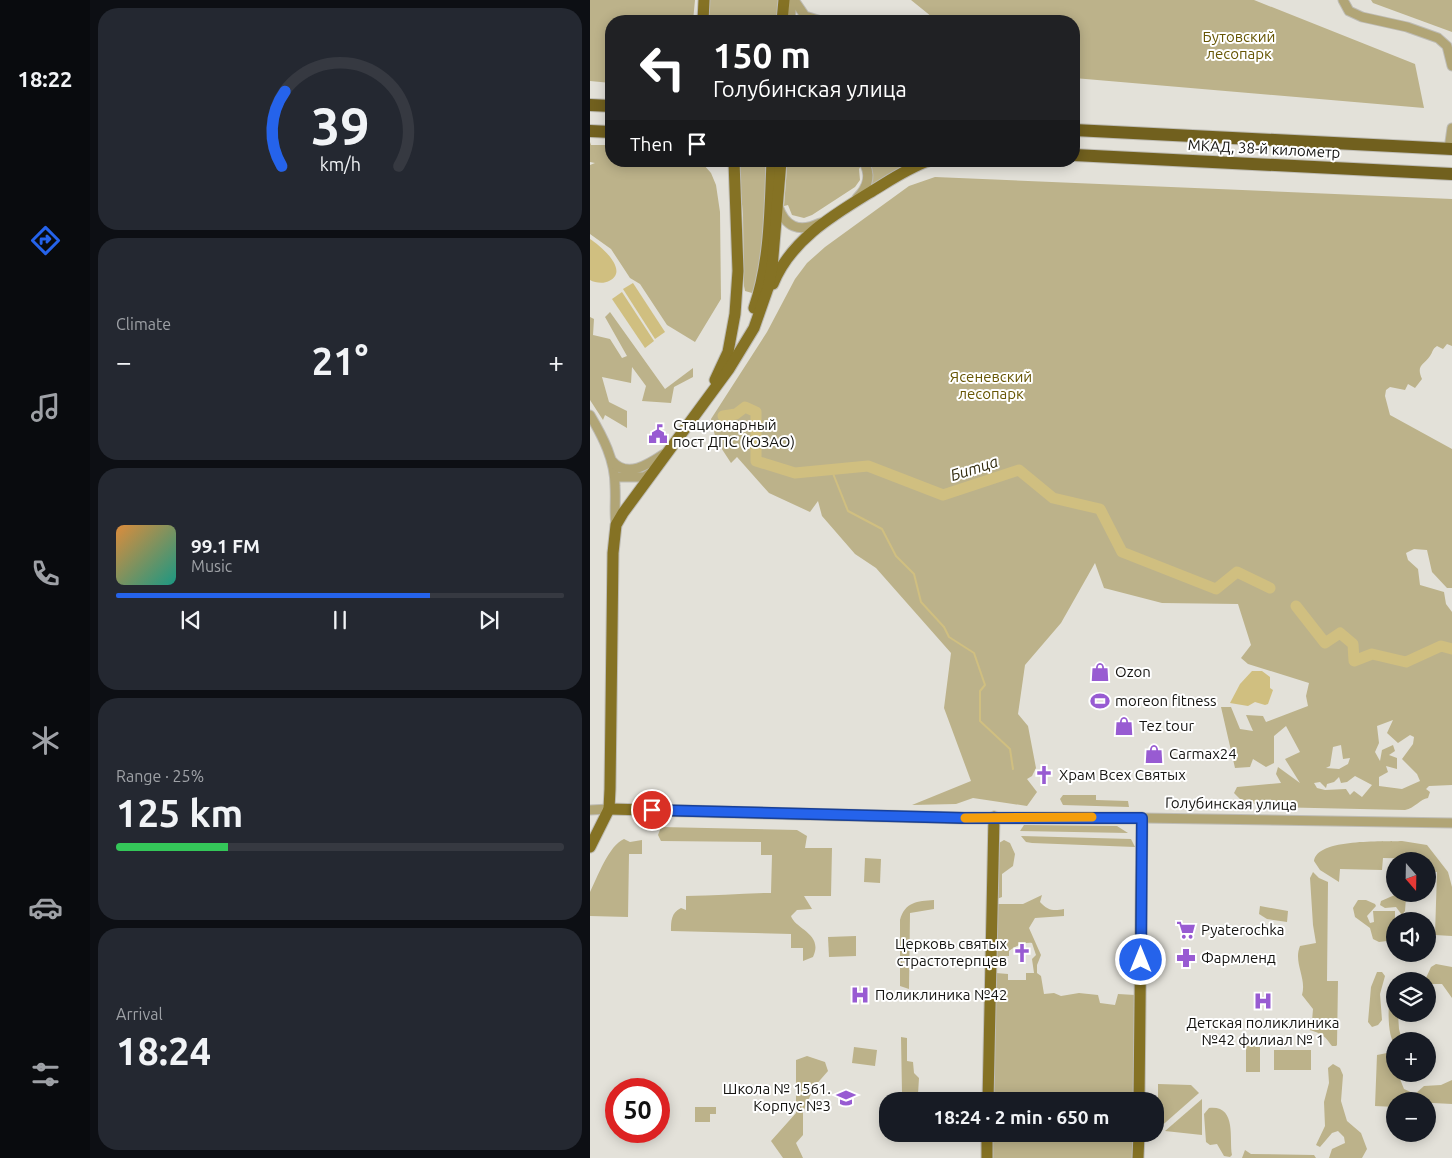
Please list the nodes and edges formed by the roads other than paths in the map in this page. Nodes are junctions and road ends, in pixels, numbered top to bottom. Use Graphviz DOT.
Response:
graph roads {
  1 [pos="704,0"];
  2 [pos="784,0"];
  3 [pos="793,0"];
  4 [pos="1343,0"];
  5 [pos="703,15"];
  6 [pos="783,15"];
  7 [pos="791,15"];
  8 [pos="804,15"];
  9 [pos="1452,66"];
  10 [pos="590,105"];
  11 [pos="605,106"];
  12 [pos="1452,128"];
  13 [pos="590,130"];
  14 [pos="1080,130"];
  15 [pos="605,131"];
  16 [pos="1450,149"];
  17 [pos="1080,155"];
  18 [pos="729,167"];
  19 [pos="734,167"];
  20 [pos="774,167"];
  21 [pos="779,167"];
  22 [pos="866,167"];
  23 [pos="913,167"];
  24 [pos="776,174"];
  25 [pos="1452,174"];
  26 [pos="733,177"];
  27 [pos="851,203"];
  28 [pos="778,205"];
  29 [pos="826,220"];
  30 [pos="738,271"];
  31 [pos="760,288"];
  32 [pos="758,317"];
  33 [pos="706,400"];
  34 [pos="590,416"];
  35 [pos="666,452"];
  36 [pos="611,460"];
  37 [pos="652,472"];
  38 [pos="615,476"];
  39 [pos="616,526"];
  40 [pos="609,809"];
  41 [pos="590,810"];
  42 [pos="994,818"];
  43 [pos="1142,818"];
  44 [pos="1452,823"];
  45 [pos="590,846"];
  46 [pos="988,1092"];
  47 [pos="1139,1092"];
  48 [pos="987,1142"];
  49 [pos="1139,1142"];
  50 [pos="987,1158"];
  51 [pos="1138,1158"];
  1 -- 5 [label="main road"];
  2 -- 6 [label="main road"];
  3 -- 7 [label="street"];
  3 -- 8 [label="street"];
  4 -- 9 [label="street"];
  10 -- 11 [label="highway"];
  12 -- 16 [label="street"];
  13 -- 15 [label="highway"];
  14 -- 16 [label="highway, МКАД, 38-й километр"];
  17 -- 25 [label="highway, МКАД, 38-й километр"];
  18 -- 26 [label="main road"];
  19 -- 26 [label="main road"];
  20 -- 24 [label="main road"];
  21 -- 24 [label="main road"];
  22 -- 27 [label="street"];
  23 -- 27 [label="main road"];
  24 -- 28 [label="main road"];
  24 -- 31 [label="main road"];
  26 -- 30 [label="main road"];
  27 -- 29 [label="main road"];
  28 -- 29 [label="street"];
  28 -- 32 [label="main road"];
  29 -- 32 [label="main road"];
  30 -- 31 [label="main road"];
  30 -- 33 [label="main road"];
  31 -- 33 [label="main road"];
  32 -- 33 [label="main road"];
  33 -- 35 [label="main road"];
  34 -- 36 [label="street"];
  35 -- 36 [label="street"];
  35 -- 37 [label="main road"];
  36 -- 38 [label="street"];
  37 -- 38 [label="street"];
  37 -- 39 [label="main road"];
  38 -- 39 [label="street"];
  39 -- 40 [label="main road"];
  40 -- 41 [label="street, Голубинская улица"];
  40 -- 42 [label="main road, Голубинская улица"];
  40 -- 45 [label="main road"];
  42 -- 43 [label="main road, Голубинская улица"];
  42 -- 46 [label="main road"];
  43 -- 44 [label="street, Голубинская улица"];
  43 -- 47 [label="main road"];
  48 -- 50 [label="main road"];
  49 -- 51 [label="main road"];
}
